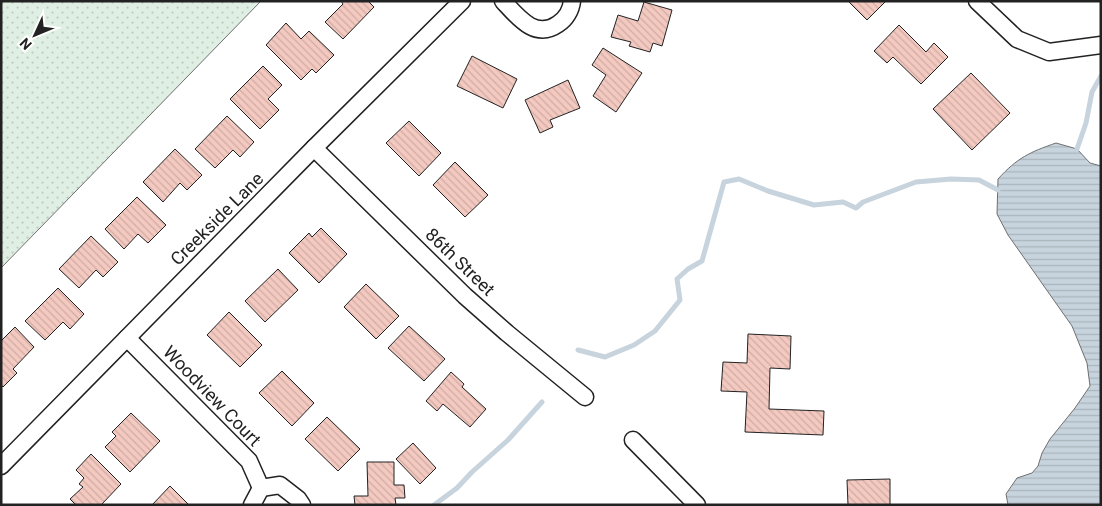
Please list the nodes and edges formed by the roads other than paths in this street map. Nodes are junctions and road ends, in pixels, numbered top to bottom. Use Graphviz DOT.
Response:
graph roads {
  1 [pos="462,1"];
  2 [pos="502,1"];
  3 [pos="572,1"];
  4 [pos="977,1"];
  5 [pos="1101,45"];
  6 [pos="314,148"];
  7 [pos="127,338"];
  8 [pos="585,397"];
  9 [pos="633,440"];
  10 [pos="1,466"];
  11 [pos="261,488"];
  12 [pos="252,505"];
  13 [pos="302,505"];
  14 [pos="697,505"];
  1 -- 6 [label="street, Creekside Lane"];
  2 -- 3 [label="street"];
  4 -- 5 [label="street"];
  6 -- 7 [label="street, Creekside Lane"];
  6 -- 8 [label="street, 86th Street"];
  7 -- 10 [label="street, Creekside Lane"];
  7 -- 11 [label="street, Woodview Court"];
  9 -- 14 [label="street"];
  11 -- 12 [label="street"];
  11 -- 13 [label="street"];
}
